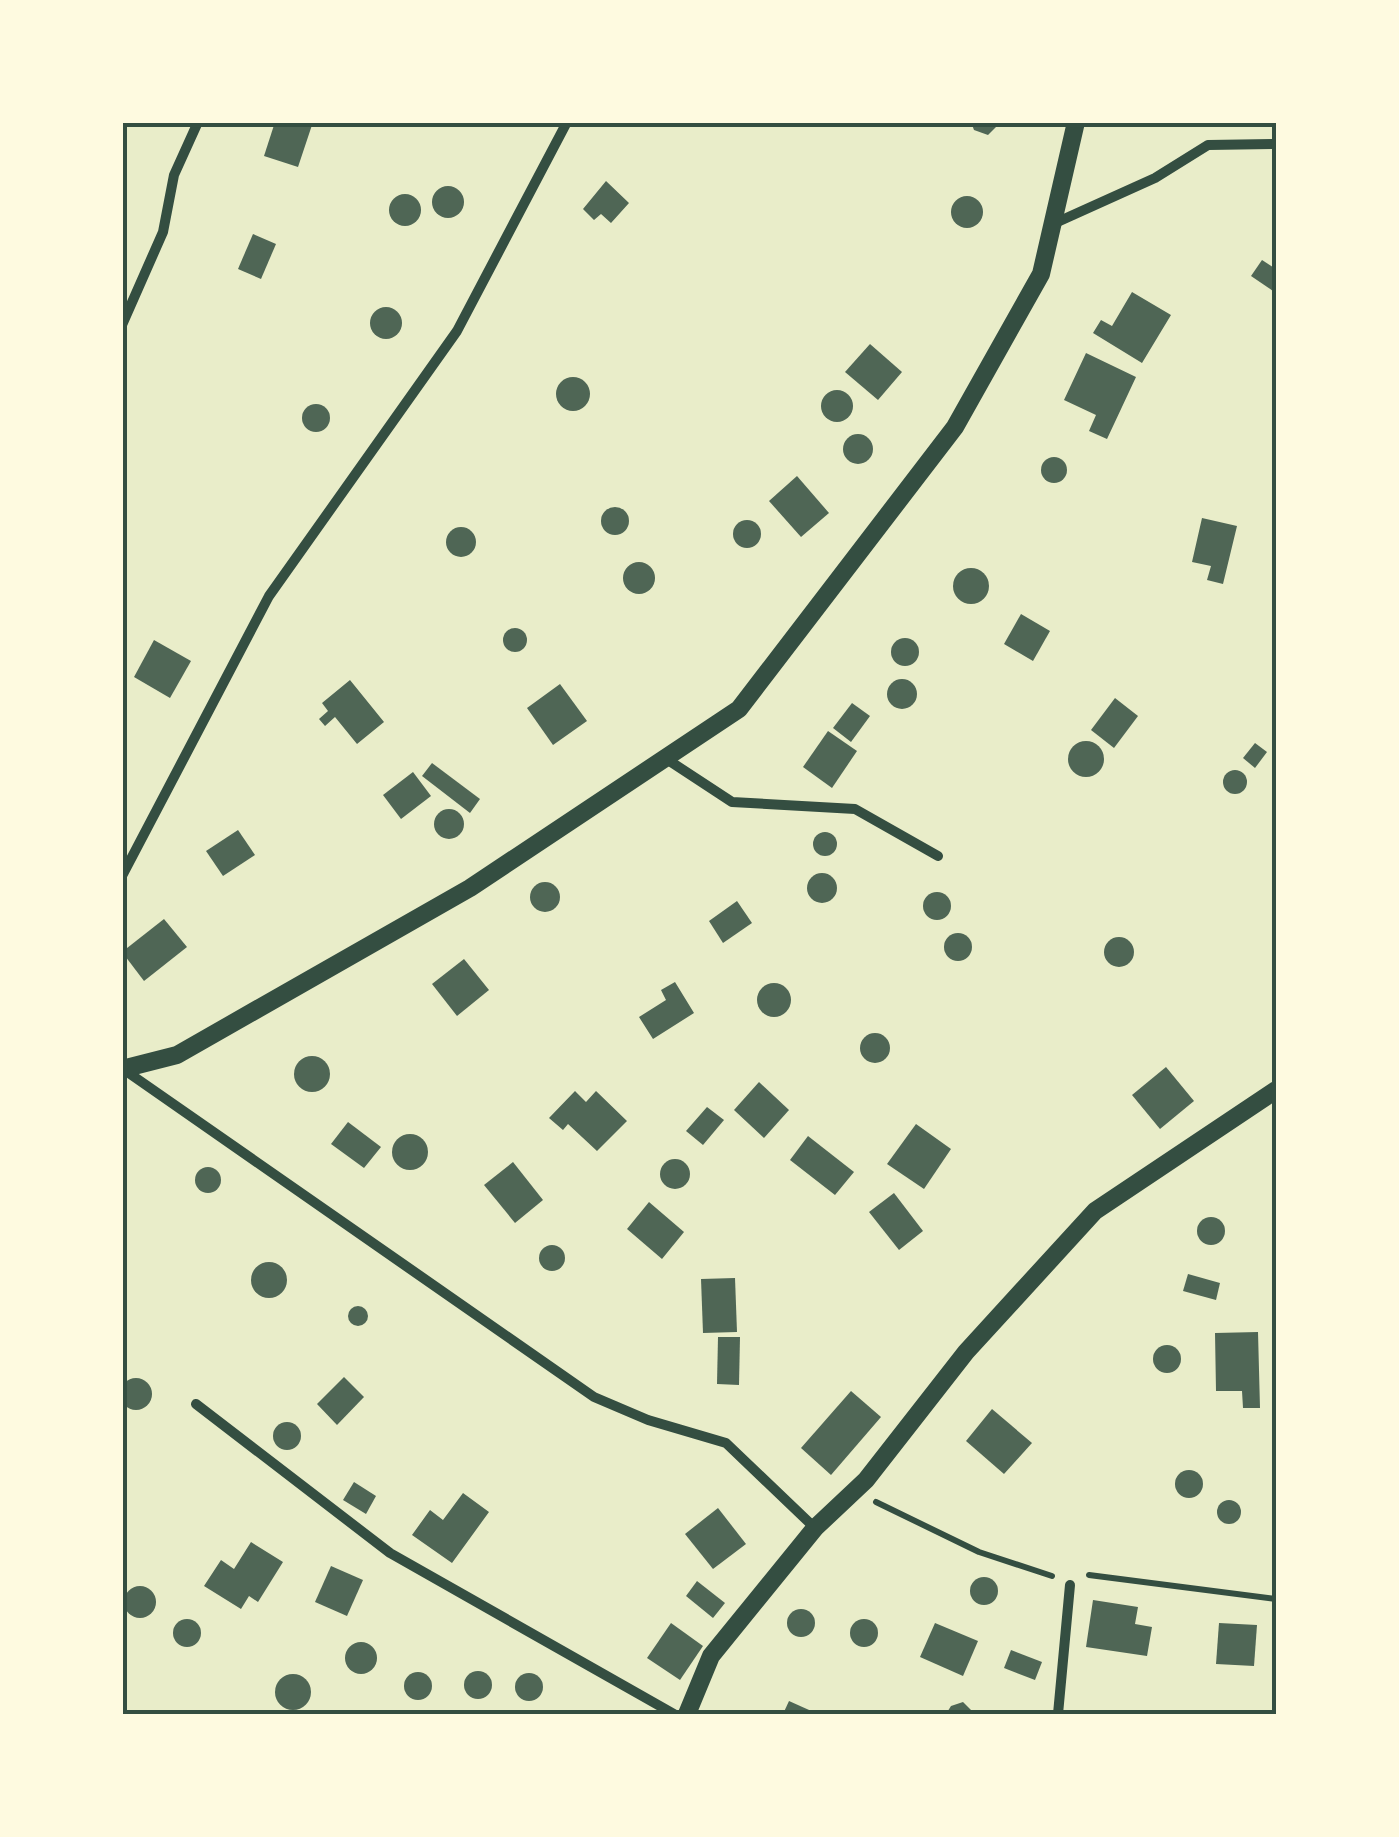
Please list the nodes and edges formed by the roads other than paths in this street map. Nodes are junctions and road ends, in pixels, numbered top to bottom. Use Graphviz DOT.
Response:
graph roads {
  1 [pos="198,122"];
  2 [pos="568,122"];
  3 [pos="1076,122"];
  4 [pos="1276,144"];
  5 [pos="1053,224"];
  6 [pos="122,325"];
  7 [pos="665,758"];
  8 [pos="938,856"];
  9 [pos="122,876"];
  10 [pos="122,1069"];
  11 [pos="1276,1090"];
  12 [pos="196,1404"];
  13 [pos="815,1528"];
  14 [pos="1071,1579"];
  15 [pos="674,1714"];
  16 [pos="687,1714"];
  17 [pos="1058,1714"];
  1 -- 6 [label="street"];
  2 -- 9 [label="street"];
  3 -- 5 [label="street"];
  4 -- 5 [label="street"];
  5 -- 7 [label="street"];
  7 -- 8 [label="street"];
  7 -- 10 [label="street"];
  10 -- 13 [label="street"];
  11 -- 13 [label="street"];
  12 -- 15 [label="street"];
  13 -- 16 [label="street"];
  14 -- 17 [label="street"];
}
